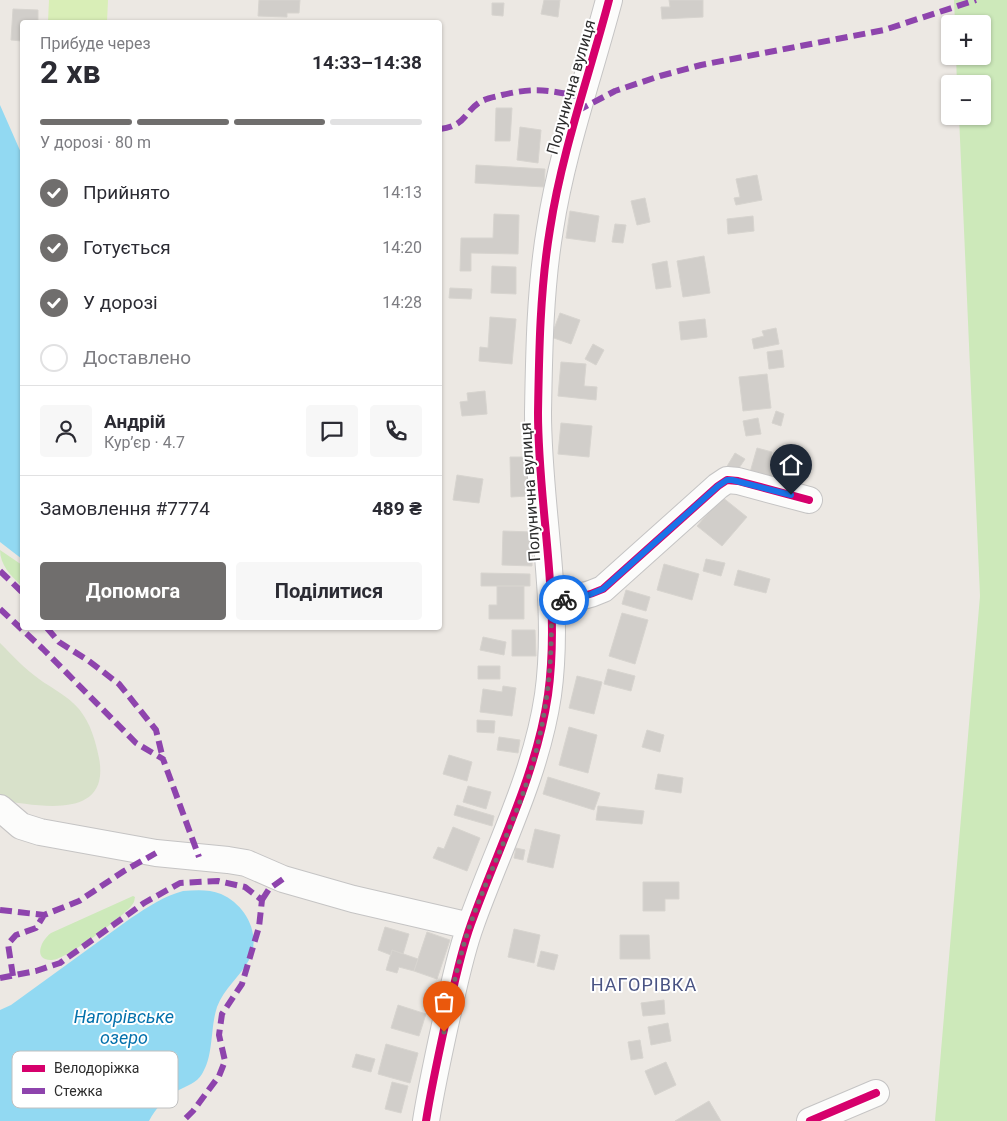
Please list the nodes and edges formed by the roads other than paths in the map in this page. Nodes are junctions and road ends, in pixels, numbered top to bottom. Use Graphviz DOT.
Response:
graph roads {
  1 [pos="609,0"];
  2 [pos="809,500"];
  3 [pos="551,600"];
  4 [pos="0,808"];
  5 [pos="470,926"];
  6 [pos="876,1093"];
  7 [pos="426,1121"];
  8 [pos="810,1121"];
  1 -- 3 [label="street, Полунична вулиця"];
  2 -- 3 [label="street"];
  3 -- 5 [label="street, Полунична вулиця"];
  4 -- 5 [label="street"];
  5 -- 7 [label="street, Полунична вулиця"];
  6 -- 8 [label="street"];
}
